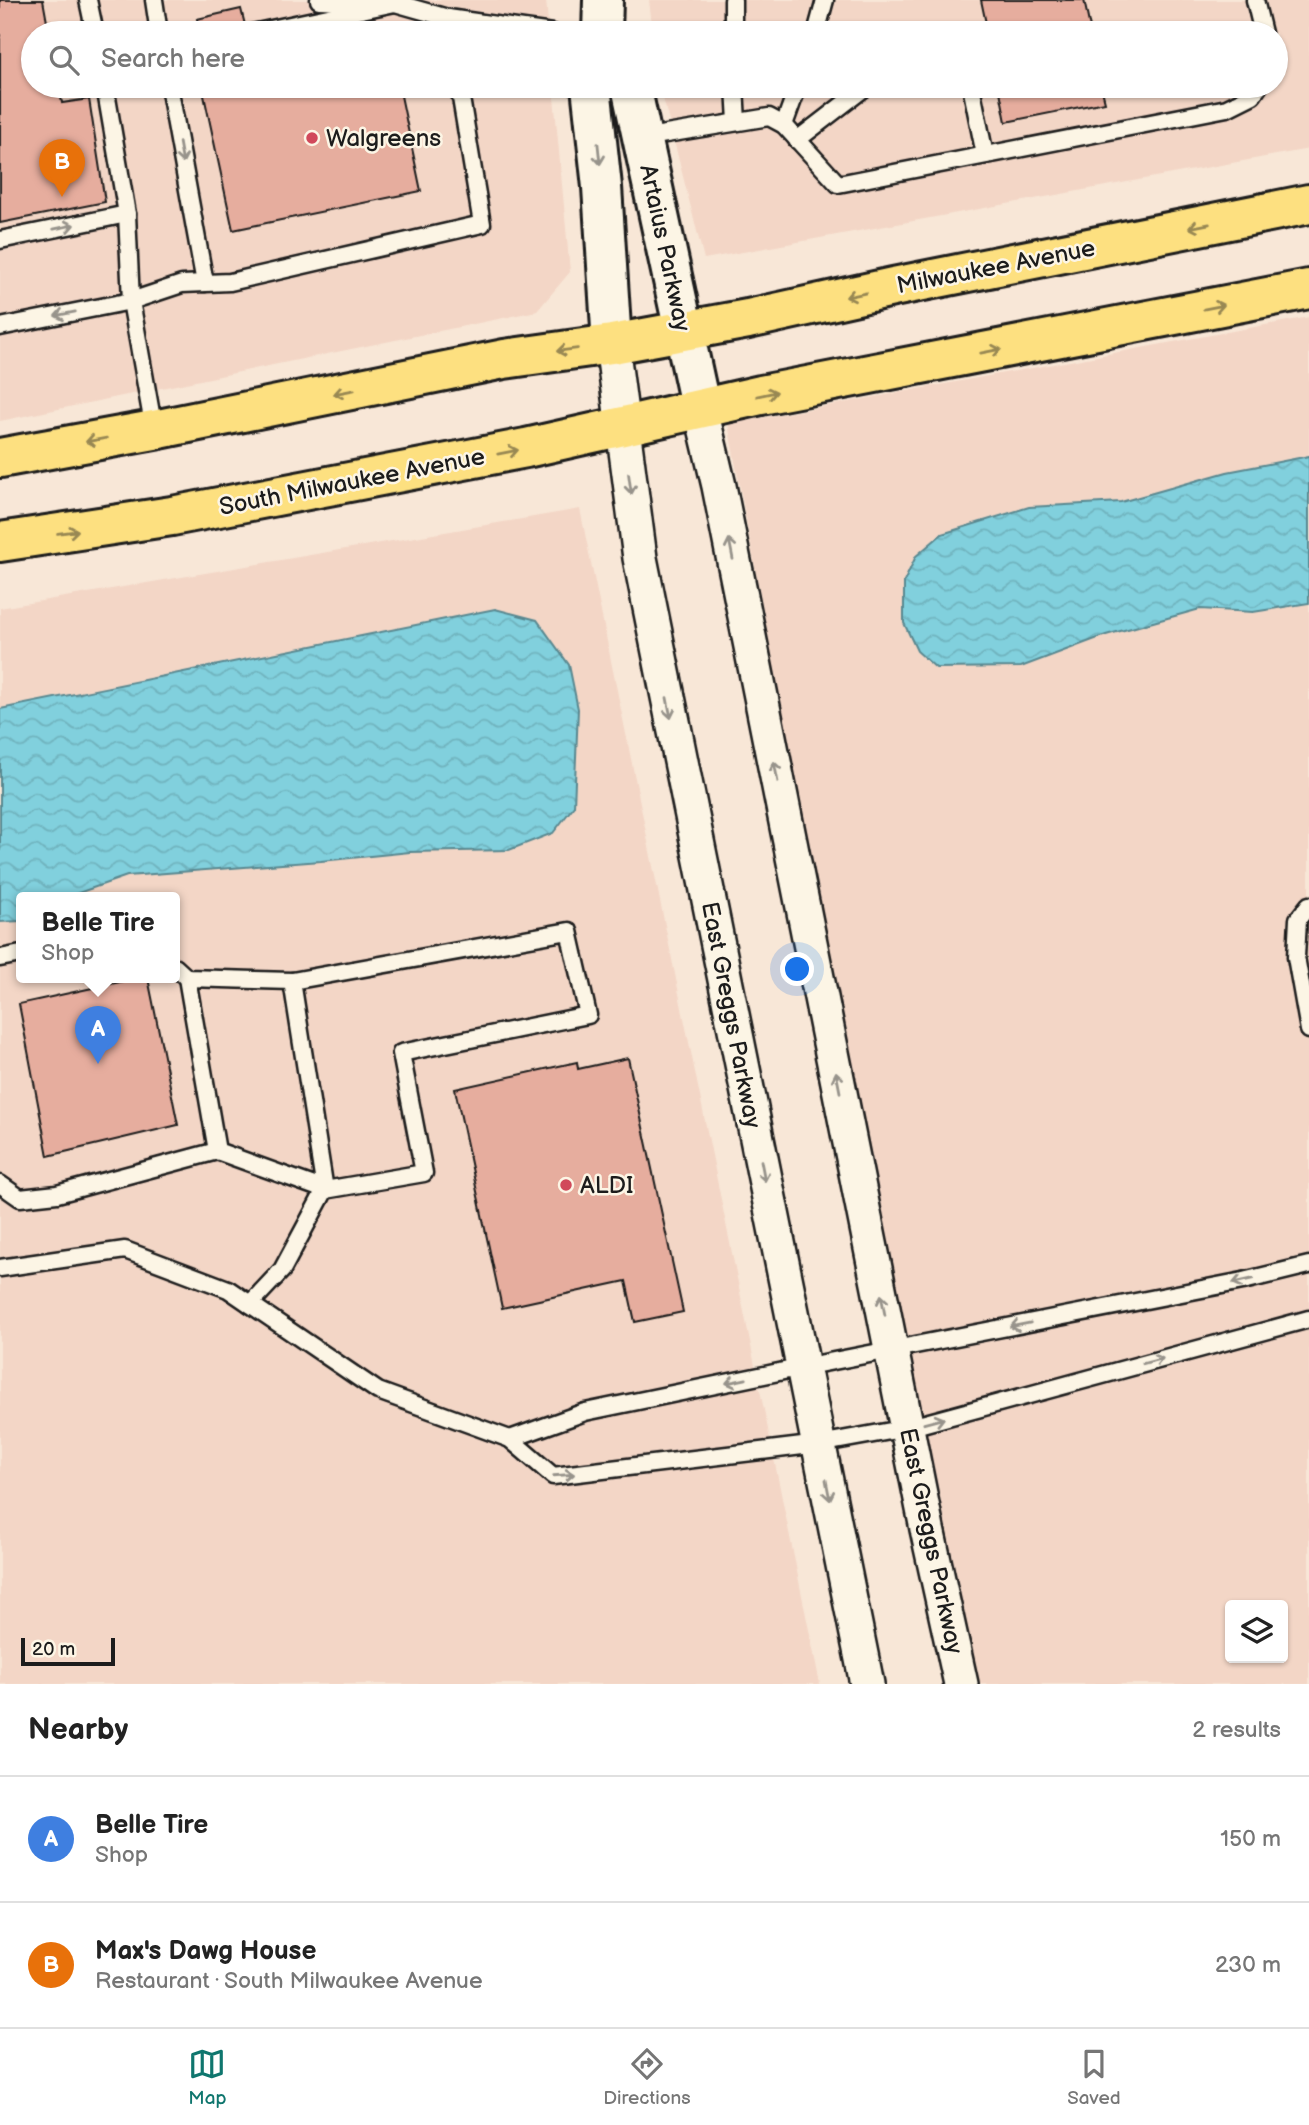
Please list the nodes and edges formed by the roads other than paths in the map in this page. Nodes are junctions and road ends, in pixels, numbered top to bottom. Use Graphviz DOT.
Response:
graph roads {
  1 [pos="88,0"];
  2 [pos="153,0"];
  3 [pos="319,0"];
  4 [pos="603,0"];
  5 [pos="733,0"];
  6 [pos="825,0"];
  7 [pos="1255,0"];
  8 [pos="395,3"];
  9 [pos="92,21"];
  10 [pos="157,21"];
  11 [pos="309,21"];
  12 [pos="437,21"];
  13 [pos="603,21"];
  14 [pos="733,21"];
  15 [pos="819,21"];
  16 [pos="1260,21"];
  17 [pos="107,98"];
  18 [pos="171,98"];
  19 [pos="461,98"];
  20 [pos="593,98"];
  21 [pos="634,98"];
  22 [pos="736,98"];
  23 [pos="794,98"];
  24 [pos="851,98"];
  25 [pos="973,98"];
  26 [pos="1247,98"];
  27 [pos="737,122"];
  28 [pos="784,125"];
  29 [pos="642,138"];
  30 [pos="797,140"];
  31 [pos="985,155"];
  32 [pos="1309,204"];
  33 [pos="127,214"];
  34 [pos="0,240"];
  35 [pos="205,283"];
  36 [pos="1309,289"];
  37 [pos="131,300"];
  38 [pos="0,327"];
  39 [pos="683,329"];
  40 [pos="612,344"];
  41 [pos="701,410"];
  42 [pos="622,427"];
  43 [pos="154,430"];
  44 [pos="0,458"];
  45 [pos="0,542"];
  46 [pos="1309,905"];
  47 [pos="181,972"];
  48 [pos="292,981"];
  49 [pos="1309,1030"];
  50 [pos="217,1151"];
  51 [pos="0,1184"];
  52 [pos="325,1190"];
  53 [pos="1309,1265"];
  54 [pos="0,1268"];
  55 [pos="250,1304"];
  56 [pos="1309,1319"];
  57 [pos="892,1351"];
  58 [pos="803,1367"];
  59 [pos="907,1428"];
  60 [pos="510,1438"];
  61 [pos="819,1444"];
  62 [pos="867,1684"];
  63 [pos="961,1684"];
  1 -- 9 [label="lane"];
  2 -- 10 [label="lane"];
  3 -- 8 [label="lane"];
  4 -- 13 [label="street"];
  5 -- 14 [label="lane"];
  6 -- 15 [label="lane"];
  7 -- 16 [label="lane"];
  8 -- 11 [label="lane"];
  8 -- 12 [label="lane"];
  17 -- 33 [label="lane"];
  18 -- 35 [label="lane, one-way"];
  19 -- 35 [label="lane"];
  20 -- 40 [label="street, Artaius Parkway, one-way"];
  21 -- 29 [label="street, Artaius Parkway"];
  22 -- 27 [label="lane"];
  23 -- 28 [label="lane"];
  24 -- 30 [label="lane"];
  25 -- 31 [label="lane"];
  26 -- 31 [label="lane"];
  27 -- 28 [label="lane"];
  27 -- 29 [label="lane"];
  28 -- 30 [label="lane"];
  29 -- 39 [label="street, Artaius Parkway"];
  30 -- 31 [label="lane"];
  32 -- 39 [label="main road, Milwaukee Avenue, one-way"];
  34 -- 33 [label="lane, one-way"];
  33 -- 37 [label="lane"];
  35 -- 37 [label="lane"];
  41 -- 36 [label="main road, one-way"];
  37 -- 38 [label="lane, one-way"];
  37 -- 43 [label="lane"];
  39 -- 40 [label="main road"];
  39 -- 41 [label="street, Artaius Parkway"];
  40 -- 42 [label="street, East Greggs Parkway"];
  40 -- 43 [label="main road, one-way"];
  41 -- 42 [label="main road, South Milwaukee Avenue"];
  57 -- 41 [label="street, East Greggs Parkway, one-way"];
  45 -- 42 [label="main road, South Milwaukee Avenue, one-way"];
  42 -- 58 [label="street, East Greggs Parkway, one-way"];
  43 -- 44 [label="main road, one-way"];
  46 -- 49 [label="lane"];
  47 -- 48 [label="lane"];
  47 -- 50 [label="lane"];
  48 -- 52 [label="lane"];
  48 -- 52 [label="lane"];
  50 -- 51 [label="lane"];
  50 -- 52 [label="lane"];
  52 -- 55 [label="lane"];
  53 -- 57 [label="lane, one-way"];
  54 -- 55 [label="lane"];
  55 -- 60 [label="lane"];
  59 -- 56 [label="lane, one-way"];
  57 -- 58 [label="lane"];
  57 -- 59 [label="street, East Greggs Parkway"];
  58 -- 60 [label="lane, one-way"];
  58 -- 61 [label="street, East Greggs Parkway"];
  59 -- 61 [label="lane"];
  59 -- 63 [label="street, East Greggs Parkway"];
  60 -- 61 [label="lane, one-way"];
  61 -- 62 [label="street, East Greggs Parkway, one-way"];
}
